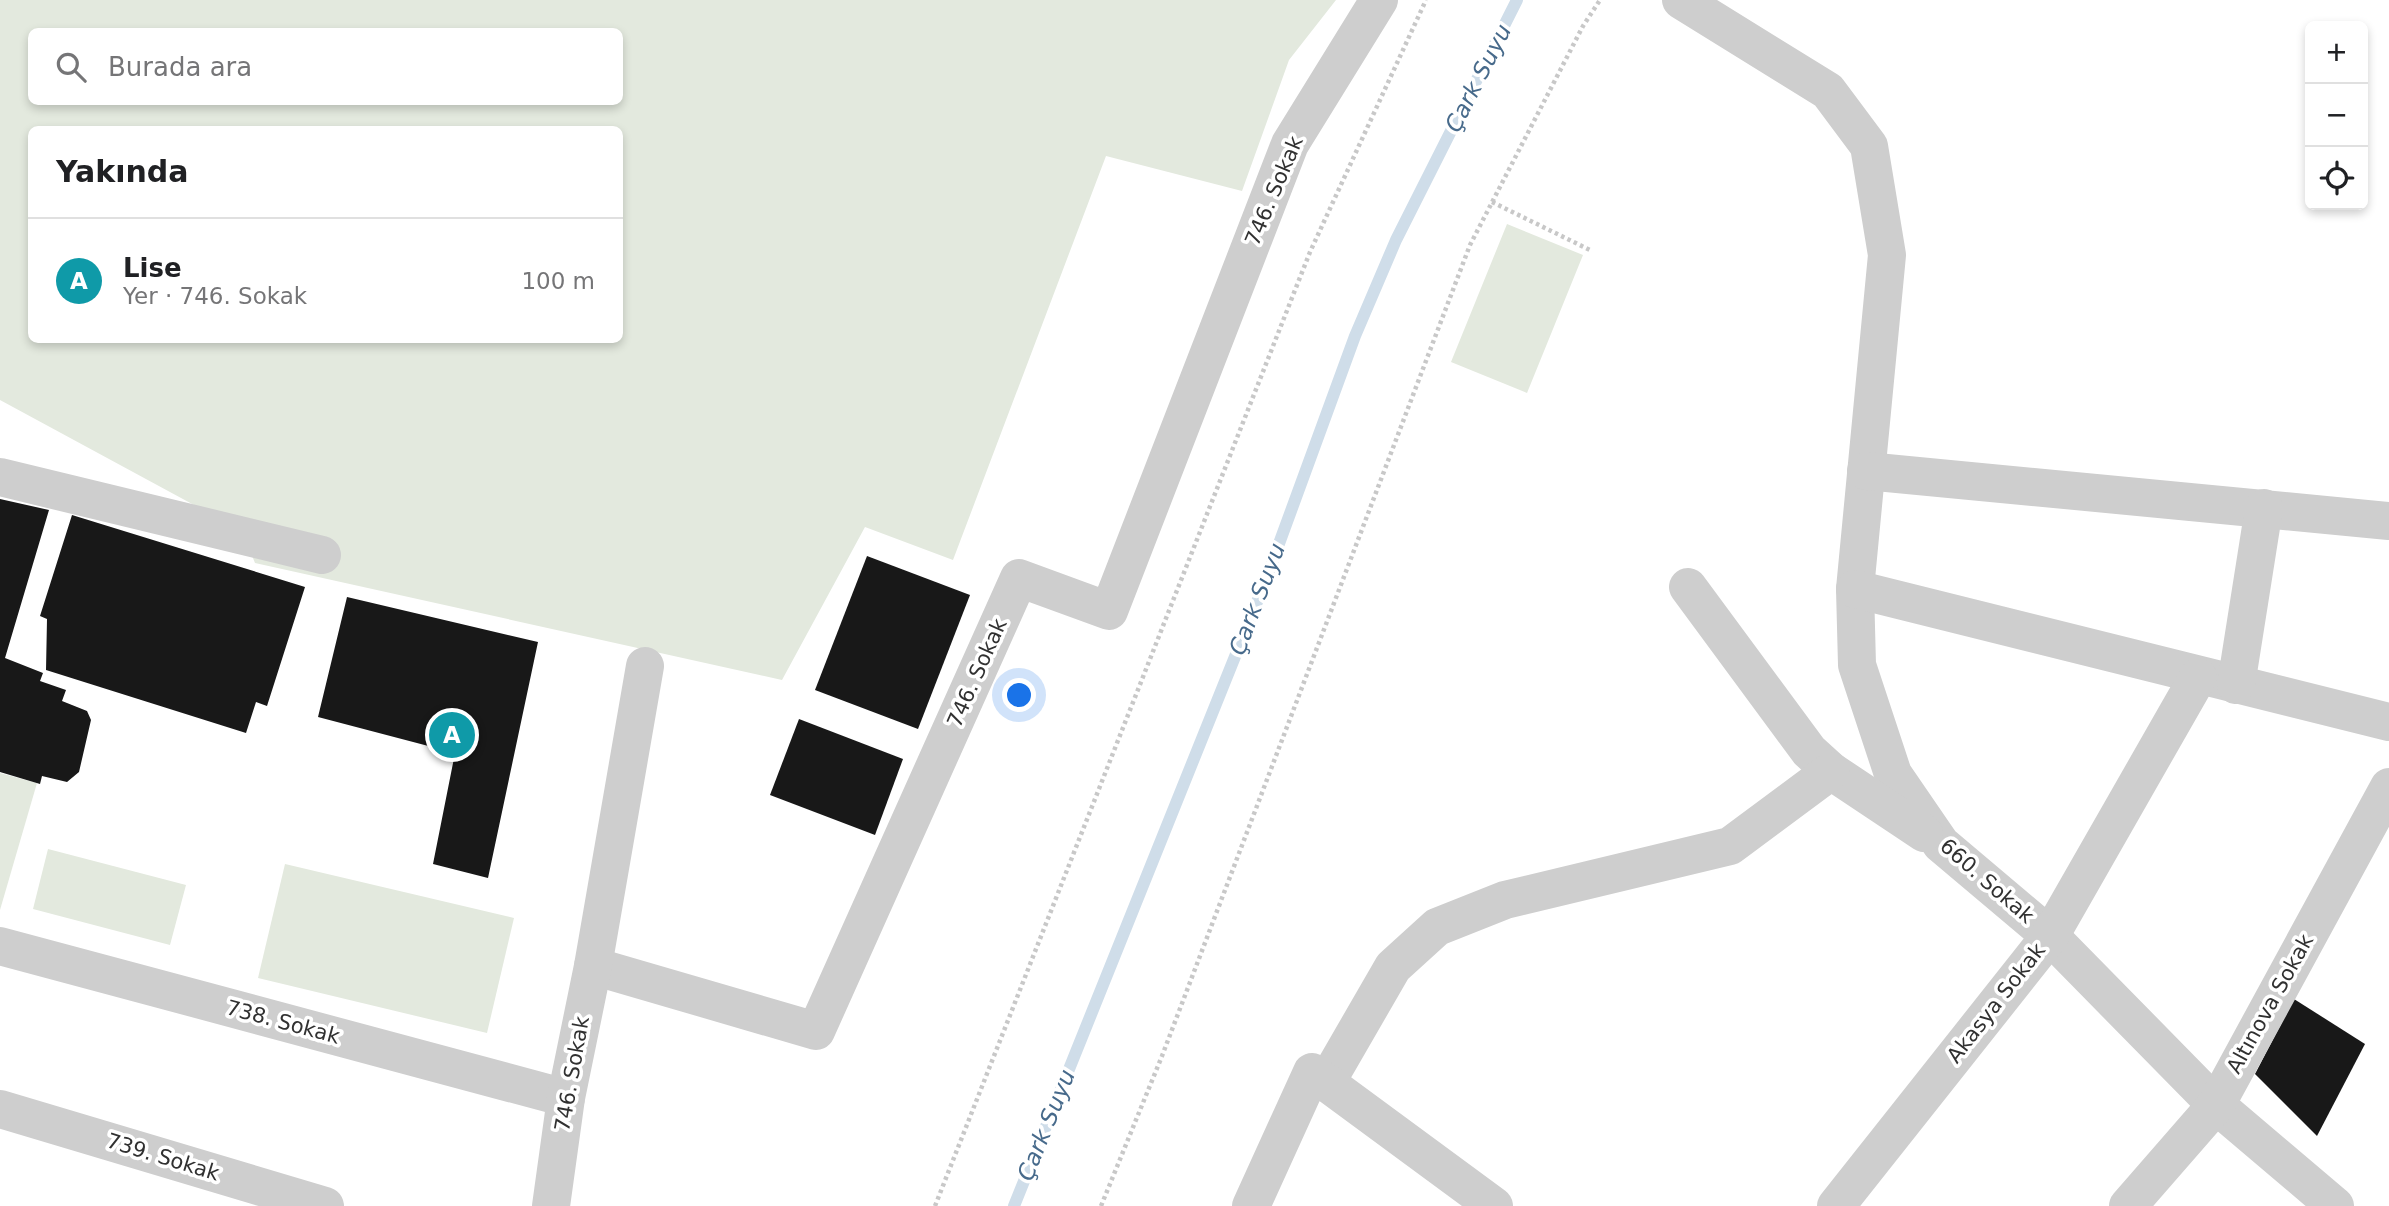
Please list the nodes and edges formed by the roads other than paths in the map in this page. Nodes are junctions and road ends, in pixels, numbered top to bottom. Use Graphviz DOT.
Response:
graph roads {
  1 [pos="1378,0"];
  2 [pos="1681,0"];
  3 [pos="1866,471"];
  4 [pos="0,477"];
  5 [pos="2264,508"];
  6 [pos="2389,521"];
  7 [pos="322,555"];
  8 [pos="1688,587"];
  9 [pos="1855,590"];
  10 [pos="645,666"];
  11 [pos="2198,677"];
  12 [pos="2236,685"];
  13 [pos="2389,722"];
  14 [pos="1831,771"];
  15 [pos="2389,787"];
  16 [pos="1941,844"];
  17 [pos="2050,936"];
  18 [pos="0,946"];
  19 [pos="593,966"];
  20 [pos="1326,1083"];
  21 [pos="566,1098"];
  22 [pos="2216,1105"];
  23 [pos="0,1108"];
  24 [pos="325,1206"];
  25 [pos="551,1206"];
  26 [pos="1251,1206"];
  27 [pos="1494,1206"];
  28 [pos="1836,1206"];
  29 [pos="2128,1206"];
  30 [pos="2335,1206"];
  1 -- 19 [label="street, 746. Sokak"];
  2 -- 3 [label="street, 660. Sokak"];
  3 -- 5 [label="street"];
  3 -- 9 [label="street, 660. Sokak"];
  4 -- 7 [label="street"];
  5 -- 6 [label="street"];
  5 -- 12 [label="street"];
  8 -- 14 [label="street"];
  9 -- 11 [label="street"];
  9 -- 16 [label="street, 660. Sokak"];
  10 -- 19 [label="street"];
  11 -- 12 [label="street"];
  11 -- 17 [label="street, Akasya Sokak"];
  12 -- 13 [label="street"];
  14 -- 16 [label="street"];
  14 -- 20 [label="street"];
  15 -- 22 [label="street, Altınova Sokak"];
  16 -- 17 [label="street, 660. Sokak"];
  17 -- 22 [label="street, 660. Sokak"];
  17 -- 28 [label="street, Akasya Sokak"];
  18 -- 21 [label="street, 738. Sokak"];
  19 -- 21 [label="street, 746. Sokak"];
  20 -- 26 [label="street"];
  20 -- 27 [label="street"];
  21 -- 25 [label="street, 746. Sokak"];
  22 -- 29 [label="street, Altınova Sokak"];
  22 -- 30 [label="street, 660. Sokak"];
  23 -- 24 [label="street, 739. Sokak"];
}
